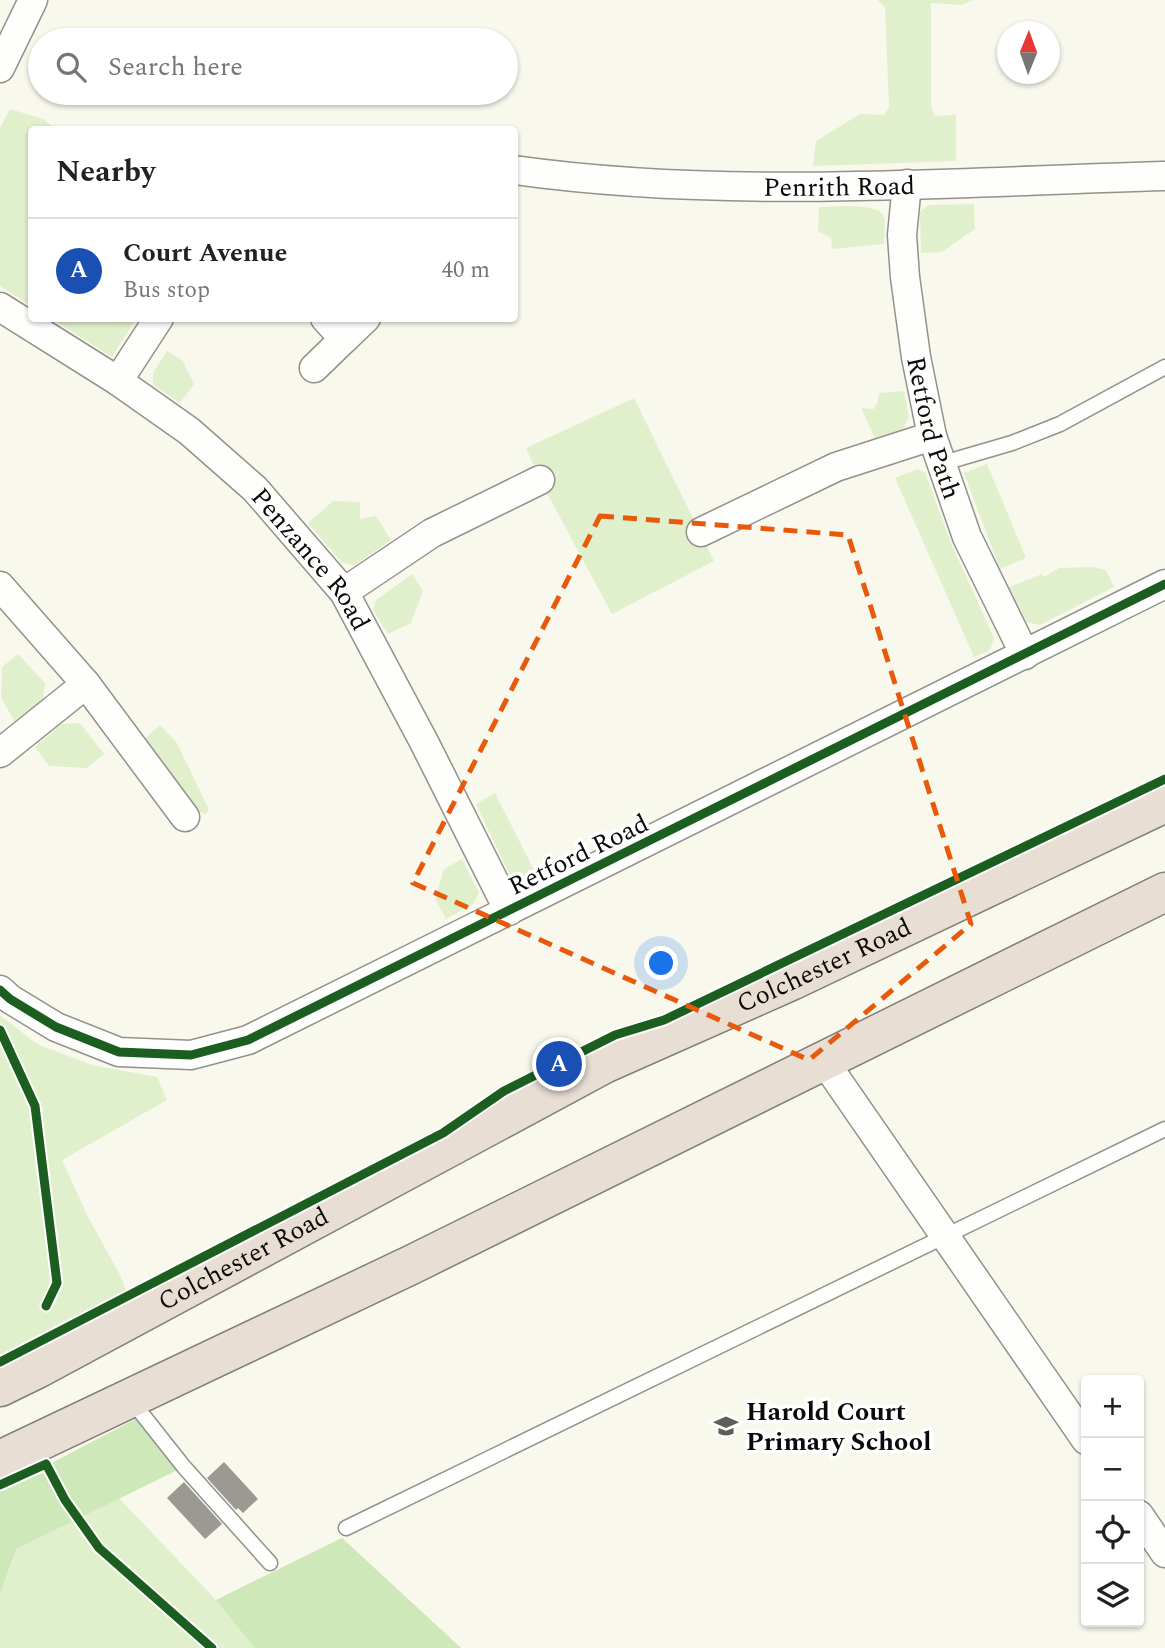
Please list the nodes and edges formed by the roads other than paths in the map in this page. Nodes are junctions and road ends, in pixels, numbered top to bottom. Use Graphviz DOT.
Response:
graph roads {
  1 [pos="33,0"];
  2 [pos="0,68"];
  3 [pos="518,170"];
  4 [pos="1165,176"];
  5 [pos="906,184"];
  6 [pos="0,307"];
  7 [pos="156,322"];
  8 [pos="355,322"];
  9 [pos="335,329"];
  10 [pos="314,368"];
  11 [pos="1165,368"];
  12 [pos="118,381"];
  13 [pos="932,436"];
  14 [pos="940,464"];
  15 [pos="540,480"];
  16 [pos="701,532"];
  17 [pos="1165,584"];
  18 [pos="0,586"];
  19 [pos="344,592"];
  20 [pos="1025,655"];
  21 [pos="86,684"];
  22 [pos="0,753"];
  23 [pos="1165,803"];
  24 [pos="185,817"];
  25 [pos="1165,892"];
  26 [pos="509,911"];
  27 [pos="0,990"];
  28 [pos="824,1061"];
  29 [pos="1165,1129"];
  30 [pos="944,1236"];
  31 [pos="0,1387"];
  32 [pos="130,1399"];
  33 [pos="1085,1438"];
  34 [pos="0,1460"];
  35 [pos="1144,1523"];
  36 [pos="346,1528"];
  37 [pos="1165,1553"];
  38 [pos="270,1563"];
  1 -- 2 [label="street"];
  3 -- 5 [label="street, Penrith Road"];
  4 -- 5 [label="street, Penrith Road"];
  5 -- 13 [label="street, Retford Path"];
  6 -- 12 [label="street, Penzance Road"];
  7 -- 12 [label="street"];
  8 -- 9 [label="street"];
  9 -- 10 [label="street"];
  11 -- 14 [label="lane"];
  12 -- 19 [label="street, Penzance Road"];
  13 -- 14 [label="street, Retford Path"];
  13 -- 16 [label="street"];
  14 -- 20 [label="street, Retford Path"];
  15 -- 19 [label="street"];
  17 -- 20 [label="street, Retford Road"];
  18 -- 21 [label="street"];
  19 -- 26 [label="street, Penzance Road"];
  20 -- 26 [label="street, Retford Road"];
  21 -- 22 [label="street"];
  21 -- 24 [label="street"];
  23 -- 31 [label="highway, Colchester Road"];
  25 -- 28 [label="highway"];
  26 -- 27 [label="street, Retford Road"];
  28 -- 30 [label="street"];
  28 -- 32 [label="highway"];
  29 -- 30 [label="lane"];
  30 -- 33 [label="street"];
  30 -- 36 [label="lane"];
  32 -- 34 [label="highway"];
  32 -- 38 [label="lane"];
  35 -- 37 [label="street"];
}
